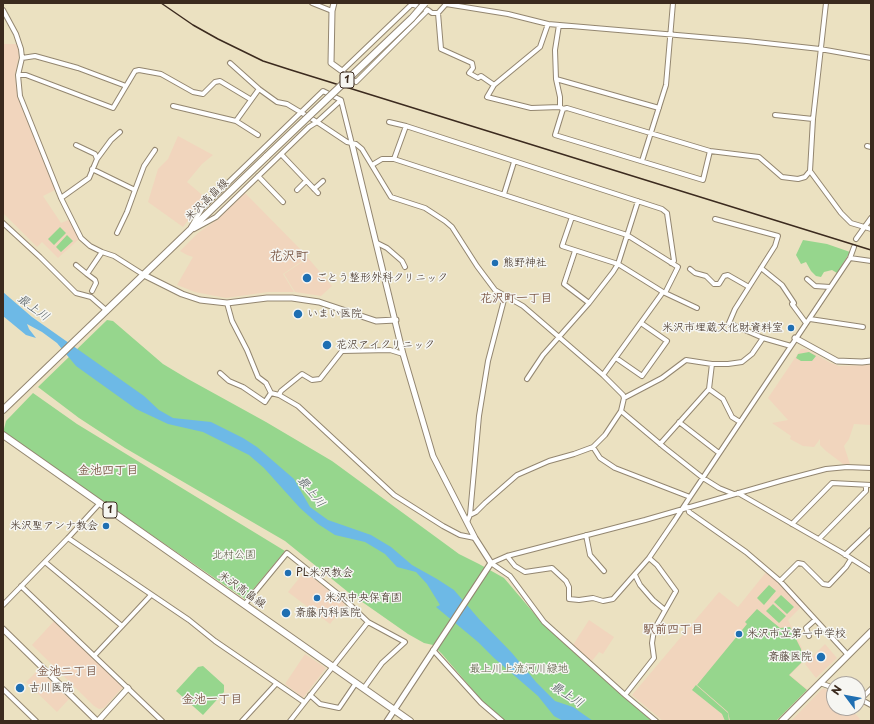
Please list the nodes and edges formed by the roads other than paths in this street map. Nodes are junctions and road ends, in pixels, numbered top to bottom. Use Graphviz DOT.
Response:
graph roads {
  1 [pos="312,3"];
  2 [pos="334,3"];
  3 [pos="425,3"];
  4 [pos="673,3"];
  5 [pos="826,3"];
  6 [pos="411,4"];
  7 [pos="446,4"];
  8 [pos="3,10"];
  9 [pos="428,10"];
  10 [pos="332,11"];
  11 [pos="438,13"];
  12 [pos="548,24"];
  13 [pos="559,25"];
  14 [pos="671,35"];
  15 [pos="820,49"];
  16 [pos="22,58"];
  17 [pos="871,58"];
  18 [pos="230,63"];
  19 [pos="342,71"];
  20 [pos="18,75"];
  21 [pos="556,79"];
  22 [pos="126,86"];
  23 [pos="494,86"];
  24 [pos="259,88"];
  25 [pos="250,99"];
  26 [pos="341,100"];
  27 [pos="173,106"];
  28 [pos="561,108"];
  29 [pos="658,108"];
  30 [pos="300,112"];
  31 [pos="775,114"];
  32 [pos="813,119"];
  33 [pos="236,121"];
  34 [pos="317,122"];
  35 [pos="389,122"];
  36 [pos="406,126"];
  37 [pos="120,132"];
  38 [pos="651,134"];
  39 [pos="258,135"];
  40 [pos="352,144"];
  41 [pos="76,145"];
  42 [pos="155,150"];
  43 [pos="710,151"];
  44 [pos="281,154"];
  45 [pos="97,159"];
  46 [pos="394,159"];
  47 [pos="642,161"];
  48 [pos="514,162"];
  49 [pos="372,165"];
  50 [pos="92,169"];
  51 [pos="810,171"];
  52 [pos="258,176"];
  53 [pos="323,180"];
  54 [pos="306,181"];
  55 [pos="314,189"];
  56 [pos="135,190"];
  57 [pos="297,190"];
  58 [pos="318,193"];
  59 [pos="504,194"];
  60 [pos="62,198"];
  61 [pos="638,201"];
  62 [pos="283,202"];
  63 [pos="572,217"];
  64 [pos="871,218"];
  65 [pos="715,219"];
  66 [pos="3,223"];
  67 [pos="863,227"];
  68 [pos="871,229"];
  69 [pos="188,232"];
  70 [pos="117,233"];
  71 [pos="627,234"];
  72 [pos="856,239"];
  73 [pos="377,243"];
  74 [pos="854,247"];
  75 [pos="575,251"];
  76 [pos="102,252"];
  77 [pos="850,258"];
  78 [pos="871,261"];
  79 [pos="671,263"];
  80 [pos="618,264"];
  81 [pos="76,265"];
  82 [pos="405,267"];
  83 [pos="761,268"];
  84 [pos="690,269"];
  85 [pos="87,274"];
  86 [pos="144,275"];
  87 [pos="807,279"];
  88 [pos="749,287"];
  89 [pos="830,288"];
  90 [pos="92,291"];
  91 [pos="664,292"];
  92 [pos="505,296"];
  93 [pos="227,303"];
  94 [pos="589,303"];
  95 [pos="696,308"];
  96 [pos="104,313"];
  97 [pos="810,319"];
  98 [pos="396,320"];
  99 [pos="641,323"];
  100 [pos="806,323"];
  101 [pos="863,327"];
  102 [pos="559,336"];
  103 [pos="763,338"];
  104 [pos="795,338"];
  105 [pos="791,346"];
  106 [pos="403,354"];
  107 [pos="616,358"];
  108 [pos="871,361"];
  109 [pos="712,364"];
  110 [pos="220,373"];
  111 [pos="603,375"];
  112 [pos="527,379"];
  113 [pos="709,389"];
  114 [pos="271,393"];
  115 [pos="279,395"];
  116 [pos="624,398"];
  117 [pos="3,410"];
  118 [pos="621,411"];
  119 [pos="679,422"];
  120 [pos="740,422"];
  121 [pos="3,435"];
  122 [pos="660,444"];
  123 [pos="593,447"];
  124 [pos="719,453"];
  125 [pos="871,468"];
  126 [pos="703,478"];
  127 [pos="866,485"];
  128 [pos="871,485"];
  129 [pos="736,493"];
  130 [pos="690,497"];
  131 [pos="100,503"];
  132 [pos="688,507"];
  133 [pos="683,508"];
  134 [pos="470,515"];
  135 [pos="467,522"];
  136 [pos="792,524"];
  137 [pos="871,530"];
  138 [pos="586,535"];
  139 [pos="68,538"];
  140 [pos="475,538"];
  141 [pos="819,539"];
  142 [pos="845,555"];
  143 [pos="506,556"];
  144 [pos="649,558"];
  145 [pos="851,559"];
  146 [pos="44,562"];
  147 [pos="491,562"];
  148 [pos="604,571"];
  149 [pos="871,571"];
  150 [pos="635,575"];
  151 [pos="780,580"];
  152 [pos="21,586"];
  153 [pos="151,595"];
  154 [pos="245,604"];
  155 [pos="3,605"];
  156 [pos="665,610"];
  157 [pos="815,620"];
  158 [pos="368,622"];
  159 [pos="122,626"];
  160 [pos="3,629"];
  161 [pos="871,632"];
  162 [pos="809,636"];
  163 [pos="433,650"];
  164 [pos="848,655"];
  165 [pos="94,656"];
  166 [pos="332,666"];
  167 [pos="356,683"];
  168 [pos="820,683"];
  169 [pos="276,684"];
  170 [pos="826,685"];
  171 [pos="128,688"];
  172 [pos="364,688"];
  173 [pos="3,689"];
  174 [pos="310,695"];
  175 [pos="625,695"];
  176 [pos="304,702"];
  177 [pos="394,709"];
  178 [pos="36,721"];
  179 [pos="98,721"];
  180 [pos="162,721"];
  181 [pos="242,721"];
  182 [pos="290,721"];
  183 [pos="387,721"];
  184 [pos="410,721"];
  185 [pos="502,721"];
  186 [pos="656,721"];
  187 [pos="782,721"];
  1 -- 10 [label="street"];
  2 -- 10 [label="street"];
  3 -- 69 [label="main road, 米沢高畠線 / 1, bridge"];
  4 -- 14 [label="street"];
  5 -- 15 [label="street"];
  6 -- 9 [label="street"];
  6 -- 19 [label="street"];
  7 -- 11 [label="street"];
  7 -- 12 [label="street"];
  8 -- 16 [label="street"];
  9 -- 11 [label="street"];
  9 -- 19 [label="street"];
  10 -- 19 [label="street"];
  11 -- 23 [label="street"];
  12 -- 13 [label="street"];
  12 -- 23 [label="street"];
  13 -- 14 [label="street"];
  13 -- 21 [label="street"];
  14 -- 15 [label="street"];
  14 -- 29 [label="street"];
  15 -- 17 [label="street"];
  15 -- 32 [label="street"];
  16 -- 20 [label="street"];
  16 -- 22 [label="street"];
  18 -- 24 [label="street"];
  20 -- 22 [label="street"];
  20 -- 60 [label="street"];
  21 -- 28 [label="street"];
  21 -- 29 [label="street"];
  22 -- 25 [label="street"];
  23 -- 28 [label="street"];
  24 -- 25 [label="street"];
  24 -- 30 [label="street"];
  25 -- 33 [label="street"];
  26 -- 30 [label="street"];
  26 -- 34 [label="street"];
  26 -- 40 [label="street"];
  27 -- 33 [label="street"];
  28 -- 38 [label="street"];
  28 -- 47 [label="street"];
  29 -- 38 [label="street"];
  30 -- 34 [label="street"];
  30 -- 69 [label="street"];
  31 -- 32 [label="street"];
  32 -- 51 [label="street"];
  33 -- 39 [label="street"];
  34 -- 40 [label="street"];
  34 -- 44 [label="street"];
  35 -- 36 [label="street"];
  36 -- 46 [label="street"];
  36 -- 48 [label="street"];
  37 -- 45 [label="street"];
  38 -- 43 [label="street"];
  38 -- 47 [label="street"];
  40 -- 49 [label="street"];
  40 -- 73 [label="street"];
  41 -- 45 [label="street"];
  42 -- 56 [label="street"];
  43 -- 47 [label="street"];
  43 -- 51 [label="street"];
  44 -- 52 [label="street"];
  44 -- 54 [label="street"];
  45 -- 50 [label="street"];
  46 -- 49 [label="street"];
  46 -- 59 [label="street"];
  48 -- 59 [label="street"];
  48 -- 61 [label="street"];
  49 -- 92 [label="street"];
  50 -- 56 [label="street"];
  50 -- 60 [label="street"];
  51 -- 67 [label="street"];
  52 -- 62 [label="street"];
  52 -- 69 [label="street"];
  53 -- 55 [label="street"];
  54 -- 55 [label="street"];
  54 -- 57 [label="street"];
  55 -- 58 [label="street"];
  56 -- 70 [label="street"];
  59 -- 63 [label="street"];
  60 -- 76 [label="street"];
  61 -- 71 [label="street"];
  61 -- 79 [label="street"];
  63 -- 71 [label="street"];
  63 -- 75 [label="street"];
  64 -- 67 [label="street"];
  65 -- 83 [label="street"];
  66 -- 96 [label="street"];
  67 -- 68 [label="street"];
  67 -- 72 [label="street"];
  69 -- 86 [label="main road, 米沢高畠線 / 1"];
  71 -- 79 [label="street"];
  71 -- 80 [label="street"];
  73 -- 82 [label="street"];
  73 -- 98 [label="street"];
  74 -- 77 [label="street"];
  75 -- 80 [label="street"];
  75 -- 94 [label="street"];
  76 -- 85 [label="street"];
  76 -- 86 [label="street"];
  77 -- 78 [label="street"];
  77 -- 89 [label="street"];
  79 -- 91 [label="street"];
  80 -- 91 [label="street"];
  80 -- 94 [label="street"];
  81 -- 85 [label="street"];
  83 -- 88 [label="street"];
  83 -- 100 [label="street"];
  84 -- 88 [label="street"];
  85 -- 90 [label="street"];
  86 -- 93 [label="street"];
  86 -- 96 [label="main road, 米沢高畠線 / 1"];
  87 -- 89 [label="street"];
  88 -- 103 [label="street"];
  89 -- 97 [label="street"];
  91 -- 95 [label="street"];
  91 -- 99 [label="street"];
  92 -- 102 [label="street"];
  92 -- 134 [label="street"];
  93 -- 98 [label="street"];
  93 -- 114 [label="street"];
  94 -- 102 [label="street"];
  96 -- 117 [label="main road, 米沢高畠線 / 1"];
  97 -- 100 [label="street"];
  97 -- 101 [label="street"];
  98 -- 106 [label="street"];
  99 -- 107 [label="street"];
  99 -- 107 [label="street"];
  100 -- 104 [label="street"];
  102 -- 111 [label="street"];
  102 -- 112 [label="street"];
  103 -- 105 [label="street"];
  103 -- 109 [label="street"];
  104 -- 105 [label="street"];
  104 -- 108 [label="street"];
  105 -- 120 [label="street"];
  106 -- 115 [label="street"];
  106 -- 135 [label="street"];
  107 -- 111 [label="street"];
  109 -- 113 [label="street"];
  109 -- 116 [label="street"];
  110 -- 114 [label="street"];
  111 -- 116 [label="street"];
  113 -- 119 [label="street"];
  113 -- 120 [label="street"];
  114 -- 115 [label="street"];
  115 -- 140 [label="street"];
  116 -- 118 [label="street"];
  118 -- 122 [label="street"];
  118 -- 123 [label="street"];
  119 -- 122 [label="street"];
  119 -- 124 [label="street"];
  120 -- 124 [label="street"];
  121 -- 131 [label="main road, 米沢高畠線 / 1"];
  122 -- 126 [label="street"];
  123 -- 130 [label="street"];
  123 -- 134 [label="street"];
  124 -- 126 [label="street"];
  125 -- 129 [label="street"];
  126 -- 129 [label="street"];
  126 -- 130 [label="street"];
  127 -- 128 [label="street"];
  127 -- 136 [label="street"];
  127 -- 141 [label="street"];
  129 -- 132 [label="street"];
  129 -- 136 [label="street"];
  130 -- 133 [label="street"];
  131 -- 139 [label="street"];
  131 -- 154 [label="main road, 米沢高畠線 / 1"];
  132 -- 133 [label="street"];
  132 -- 151 [label="street"];
  133 -- 138 [label="street"];
  133 -- 144 [label="street"];
  134 -- 135 [label="street"];
  135 -- 140 [label="street"];
  136 -- 141 [label="street"];
  137 -- 142 [label="street"];
  138 -- 143 [label="street"];
  138 -- 148 [label="street"];
  139 -- 146 [label="street"];
  139 -- 153 [label="street"];
  140 -- 147 [label="street"];
  141 -- 142 [label="street"];
  142 -- 145 [label="street"];
  143 -- 147 [label="street"];
  143 -- 150 [label="street"];
  144 -- 150 [label="street"];
  144 -- 156 [label="street"];
  145 -- 149 [label="street"];
  145 -- 151 [label="street"];
  146 -- 152 [label="street"];
  146 -- 159 [label="street"];
  147 -- 163 [label="street"];
  147 -- 175 [label="street"];
  150 -- 156 [label="street"];
  151 -- 157 [label="street"];
  152 -- 155 [label="street"];
  152 -- 165 [label="street"];
  153 -- 159 [label="street"];
  153 -- 169 [label="street"];
  154 -- 158 [label="street"];
  154 -- 166 [label="main road, 米沢高畠線 / 1"];
  156 -- 175 [label="street"];
  157 -- 162 [label="street"];
  157 -- 164 [label="street"];
  158 -- 166 [label="street"];
  158 -- 172 [label="street"];
  159 -- 165 [label="street"];
  160 -- 179 [label="street"];
  161 -- 164 [label="main road"];
  163 -- 177 [label="street"];
  163 -- 185 [label="street"];
  164 -- 168 [label="main road"];
  165 -- 171 [label="street"];
  166 -- 167 [label="main road, 米沢高畠線 / 1"];
  166 -- 174 [label="street"];
  167 -- 172 [label="main road, 米沢高畠線 / 1"];
  167 -- 174 [label="street"];
  168 -- 170 [label="street"];
  168 -- 187 [label="main road"];
  169 -- 176 [label="street"];
  169 -- 181 [label="street"];
  171 -- 179 [label="street"];
  171 -- 180 [label="street"];
  172 -- 177 [label="main road, 米沢高畠線 / 1"];
  173 -- 178 [label="street"];
  174 -- 176 [label="street"];
  175 -- 186 [label="street"];
  176 -- 182 [label="street"];
  177 -- 183 [label="street"];
  177 -- 184 [label="main road, 米沢高畠線 / 1"];
}
